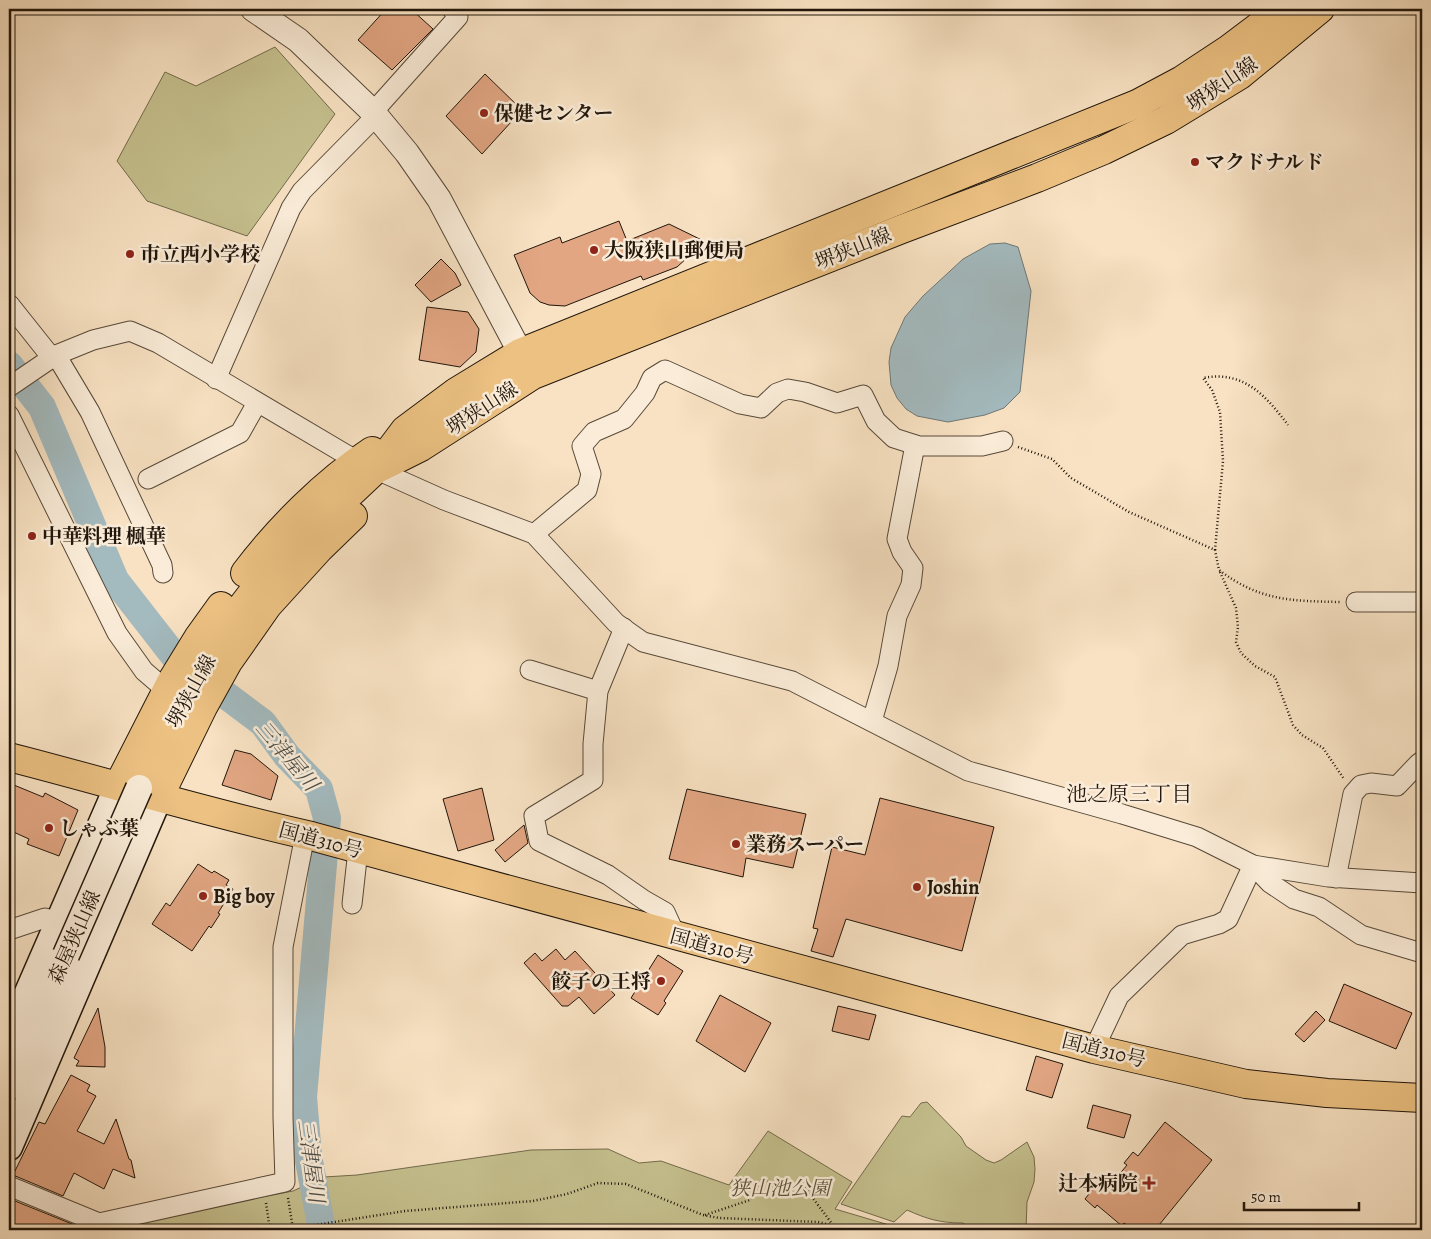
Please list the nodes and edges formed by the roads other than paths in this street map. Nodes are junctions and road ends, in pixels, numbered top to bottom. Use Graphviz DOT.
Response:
graph roads {
  1 [pos="252,9"];
  2 [pos="452,9"];
  3 [pos="1282,9"];
  4 [pos="1320,9"];
  5 [pos="374,114"];
  6 [pos="9,304"];
  7 [pos="54,356"];
  8 [pos="526,364"];
  9 [pos="216,379"];
  10 [pos="9,387"];
  11 [pos="257,403"];
  12 [pos="9,416"];
  13 [pos="1003,441"];
  14 [pos="915,445"];
  15 [pos="376,470"];
  16 [pos="148,479"];
  17 [pos="534,534"];
  18 [pos="163,573"];
  19 [pos="1356,602"];
  20 [pos="1422,602"];
  21 [pos="624,628"];
  22 [pos="215,646"];
  23 [pos="530,670"];
  24 [pos="168,686"];
  25 [pos="598,691"];
  26 [pos="872,721"];
  27 [pos="9,757"];
  28 [pos="1422,762"];
  29 [pos="139,790"];
  30 [pos="308,836"];
  31 [pos="358,850"];
  32 [pos="1253,865"];
  33 [pos="1336,878"];
  34 [pos="1422,883"];
  35 [pos="352,904"];
  36 [pos="59,923"];
  37 [pos="9,930"];
  38 [pos="676,936"];
  39 [pos="1422,953"];
  40 [pos="9,1036"];
  41 [pos="1094,1049"];
  42 [pos="9,1087"];
  43 [pos="1422,1098"];
  44 [pos="9,1147"];
  45 [pos="9,1186"];
  1 -- 5 [label="street"];
  2 -- 5 [label="street"];
  3 -- 8 [label="main road, 堺狭山線"];
  4 -- 8 [label="main road, 堺狭山線"];
  5 -- 8 [label="street"];
  5 -- 9 [label="street"];
  6 -- 7 [label="street"];
  7 -- 9 [label="street"];
  7 -- 10 [label="street"];
  7 -- 18 [label="street"];
  8 -- 15 [label="main road, 堺狭山線"];
  9 -- 11 [label="street"];
  11 -- 15 [label="street"];
  11 -- 16 [label="street"];
  12 -- 24 [label="street"];
  13 -- 14 [label="street"];
  14 -- 17 [label="street"];
  14 -- 26 [label="street"];
  15 -- 17 [label="street"];
  15 -- 22 [label="main road, 堺狭山線"];
  17 -- 21 [label="street"];
  19 -- 20 [label="street"];
  21 -- 25 [label="street"];
  21 -- 26 [label="street"];
  22 -- 24 [label="main road"];
  22 -- 29 [label="main road, 堺狭山線"];
  22 -- 29 [label="main road"];
  23 -- 25 [label="street"];
  24 -- 29 [label="main road"];
  25 -- 38 [label="street"];
  26 -- 32 [label="street"];
  27 -- 29 [label="main road, 国道310号"];
  28 -- 33 [label="street"];
  29 -- 30 [label="main road, 国道310号"];
  29 -- 36 [label="main road"];
  29 -- 42 [label="main road, 森屋狭山線, bridge"];
  29 -- 44 [label="main road"];
  30 -- 31 [label="main road, 国道310号"];
  30 -- 45 [label="street"];
  31 -- 35 [label="street"];
  31 -- 38 [label="main road, 国道310号"];
  32 -- 33 [label="street"];
  32 -- 39 [label="street"];
  32 -- 41 [label="street"];
  33 -- 34 [label="street"];
  36 -- 37 [label="street"];
  36 -- 40 [label="main road"];
  38 -- 41 [label="main road, 国道310号"];
  41 -- 43 [label="main road, 国道310号"];
}
